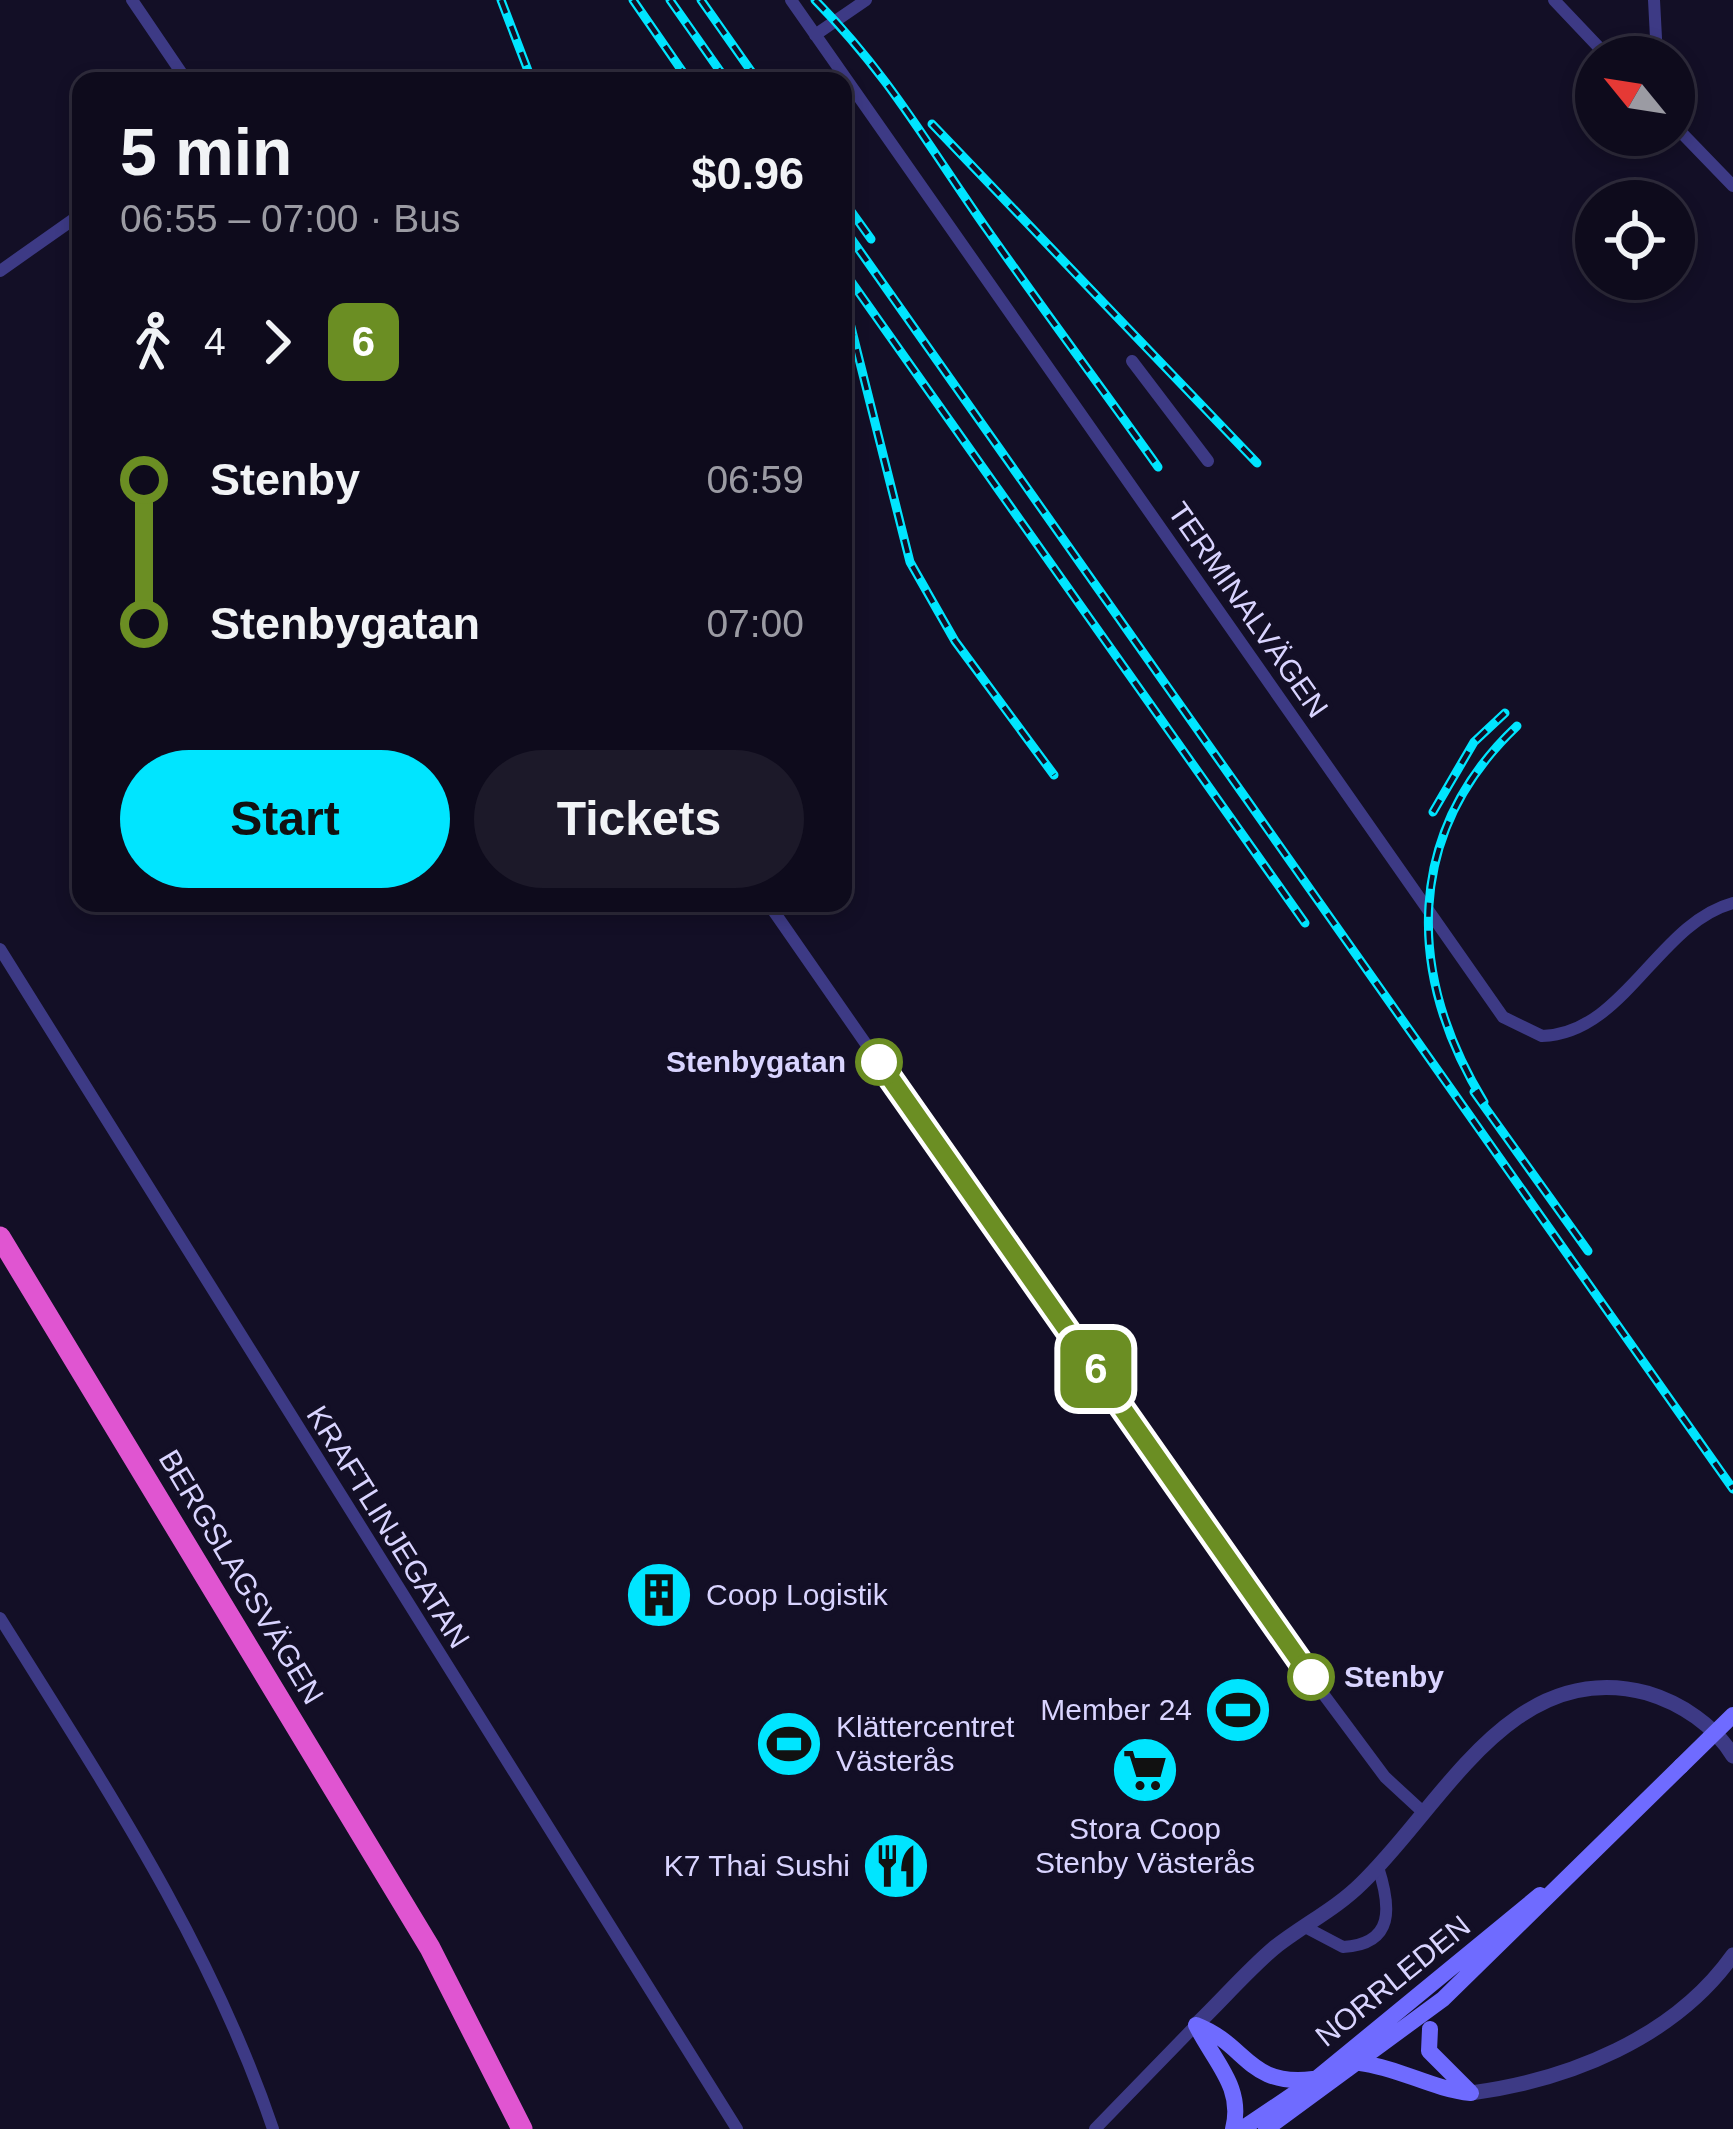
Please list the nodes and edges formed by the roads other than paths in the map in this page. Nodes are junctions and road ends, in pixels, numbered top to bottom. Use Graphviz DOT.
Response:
graph roads {
  1 [pos="132,0"];
  2 [pos="791,0"];
  3 [pos="866,0"];
  4 [pos="1554,0"];
  5 [pos="1654,0"];
  6 [pos="815,35"];
  7 [pos="1588,36"];
  8 [pos="1656,36"];
  9 [pos="181,72"];
  10 [pos="841,72"];
  11 [pos="852,88"];
  12 [pos="1695,147"];
  13 [pos="1733,186"];
  14 [pos="72,220"];
  15 [pos="0,272"];
  16 [pos="1132,361"];
  17 [pos="1208,460"];
  18 [pos="1733,903"];
  19 [pos="774,912"];
  20 [pos="0,949"];
  21 [pos="0,1237"];
  22 [pos="0,1618"];
  23 [pos="1733,1715"];
  24 [pos="1733,1756"];
  25 [pos="1424,1814"];
  26 [pos="1378,1868"];
  27 [pos="1576,1870"];
  28 [pos="1305,1927"];
  29 [pos="430,1948"];
  30 [pos="1733,1955"];
  31 [pos="1444,1999"];
  32 [pos="1196,2025"];
  33 [pos="1430,2030"];
  34 [pos="1360,2063"];
  35 [pos="1316,2079"];
  36 [pos="1471,2093"];
  37 [pos="273,2129"];
  38 [pos="522,2129"];
  39 [pos="536,2129"];
  40 [pos="737,2129"];
  41 [pos="1095,2129"];
  42 [pos="1237,2129"];
  43 [pos="1266,2129"];
  1 -- 9 [label="street"];
  2 -- 6 [label="street, TERMINALVÄGEN"];
  3 -- 6 [label="street"];
  4 -- 7 [label="street"];
  5 -- 8 [label="street"];
  6 -- 10 [label="street, TERMINALVÄGEN"];
  11 -- 18 [label="street, TERMINALVÄGEN"];
  12 -- 13 [label="street"];
  14 -- 15 [label="street"];
  16 -- 17 [label="street"];
  19 -- 25 [label="street"];
  20 -- 40 [label="street, KRAFTLINJEGATAN"];
  21 -- 29 [label="highway, BERGSLAGSVÄGEN"];
  22 -- 37 [label="street"];
  23 -- 27 [label="main road, NORRLEDEN, bridge"];
  24 -- 25 [label="street"];
  25 -- 26 [label="street"];
  26 -- 28 [label="street"];
  26 -- 28 [label="street"];
  27 -- 31 [label="main road, NORRLEDEN"];
  27 -- 35 [label="main road, NORRLEDEN"];
  28 -- 32 [label="street"];
  29 -- 38 [label="highway, BERGSLAGSVÄGEN"];
  29 -- 39 [label="highway, BERGSLAGSVÄGEN"];
  30 -- 36 [label="street"];
  31 -- 33 [label="street"];
  31 -- 34 [label="main road, NORRLEDEN"];
  32 -- 35 [label="main road"];
  32 -- 41 [label="street"];
  32 -- 42 [label="main road"];
  33 -- 36 [label="main road"];
  34 -- 36 [label="main road"];
  34 -- 43 [label="main road, NORRLEDEN"];
  35 -- 42 [label="main road, NORRLEDEN"];
}
